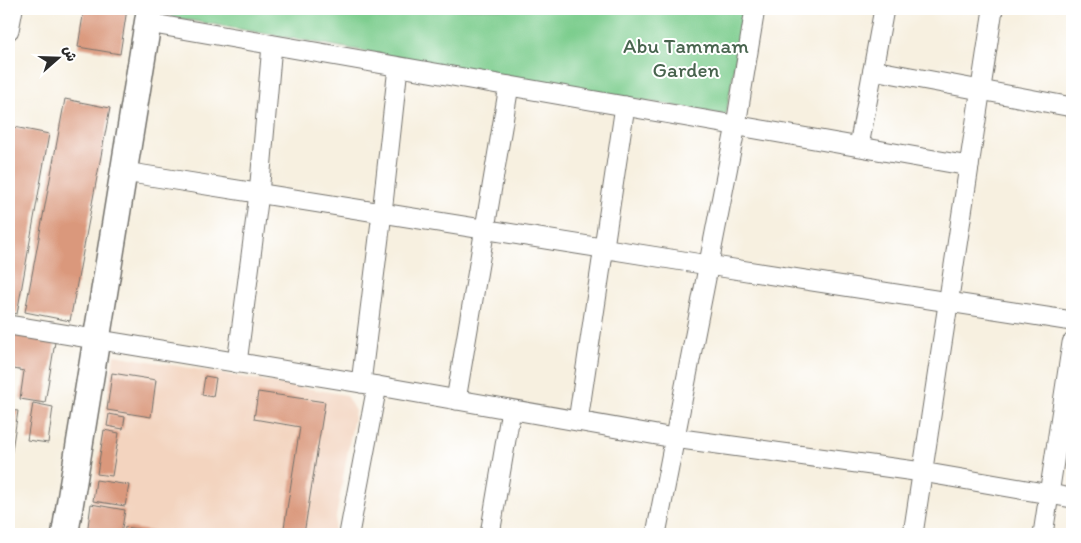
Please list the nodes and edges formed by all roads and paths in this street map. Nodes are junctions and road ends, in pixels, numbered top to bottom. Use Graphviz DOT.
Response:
graph roads {
  1 [pos="12,9"];
  2 [pos="755,9"];
  3 [pos="884,9"];
  4 [pos="993,9"];
  5 [pos="149,16"];
  6 [pos="9,30"];
  7 [pos="272,45"];
  8 [pos="398,67"];
  9 [pos="873,70"];
  10 [pos="509,86"];
  11 [pos="981,90"];
  12 [pos="625,106"];
  13 [pos="1072,107"];
  14 [pos="736,125"];
  15 [pos="859,146"];
  16 [pos="969,166"];
  17 [pos="125,172"];
  18 [pos="258,194"];
  19 [pos="382,213"];
  20 [pos="485,230"];
  21 [pos="604,249"];
  22 [pos="708,265"];
  23 [pos="948,303"];
  24 [pos="1072,321"];
  25 [pos="9,325"];
  26 [pos="97,339"];
  27 [pos="1072,343"];
  28 [pos="237,363"];
  29 [pos="369,384"];
  30 [pos="456,400"];
  31 [pos="511,410"];
  32 [pos="578,422"];
  33 [pos="674,438"];
  34 [pos="922,472"];
  35 [pos="1049,494"];
  36 [pos="1072,498"];
  37 [pos="65,534"];
  38 [pos="348,534"];
  39 [pos="490,534"];
  40 [pos="656,534"];
  41 [pos="913,534"];
  42 [pos="1043,534"];
  1 -- 6 [label="street"];
  2 -- 14 [label="street"];
  3 -- 9 [label="street"];
  4 -- 11 [label="street"];
  5 -- 7 [label="street"];
  5 -- 17 [label="street"];
  7 -- 8 [label="street"];
  7 -- 18 [label="street"];
  8 -- 10 [label="street"];
  8 -- 19 [label="street"];
  9 -- 11 [label="street"];
  9 -- 15 [label="street"];
  10 -- 12 [label="street"];
  10 -- 20 [label="street"];
  11 -- 13 [label="street"];
  11 -- 16 [label="street"];
  12 -- 14 [label="street"];
  12 -- 21 [label="street"];
  14 -- 15 [label="street"];
  14 -- 22 [label="street"];
  15 -- 16 [label="street"];
  16 -- 23 [label="street"];
  17 -- 18 [label="street"];
  17 -- 26 [label="street"];
  18 -- 19 [label="street"];
  18 -- 28 [label="street"];
  19 -- 20 [label="street"];
  19 -- 29 [label="street"];
  20 -- 21 [label="street"];
  20 -- 30 [label="street"];
  21 -- 22 [label="street"];
  21 -- 32 [label="street"];
  22 -- 23 [label="street"];
  22 -- 33 [label="street"];
  23 -- 24 [label="street"];
  23 -- 34 [label="street"];
  25 -- 26 [label="street"];
  26 -- 28 [label="street"];
  26 -- 37 [label="street"];
  27 -- 35 [label="street"];
  28 -- 29 [label="street"];
  29 -- 30 [label="street"];
  29 -- 38 [label="street"];
  30 -- 31 [label="street"];
  31 -- 32 [label="street"];
  31 -- 39 [label="street"];
  32 -- 33 [label="street"];
  33 -- 34 [label="street"];
  33 -- 40 [label="street"];
  34 -- 35 [label="street"];
  34 -- 41 [label="street"];
  35 -- 36 [label="street"];
  35 -- 42 [label="street"];
}
